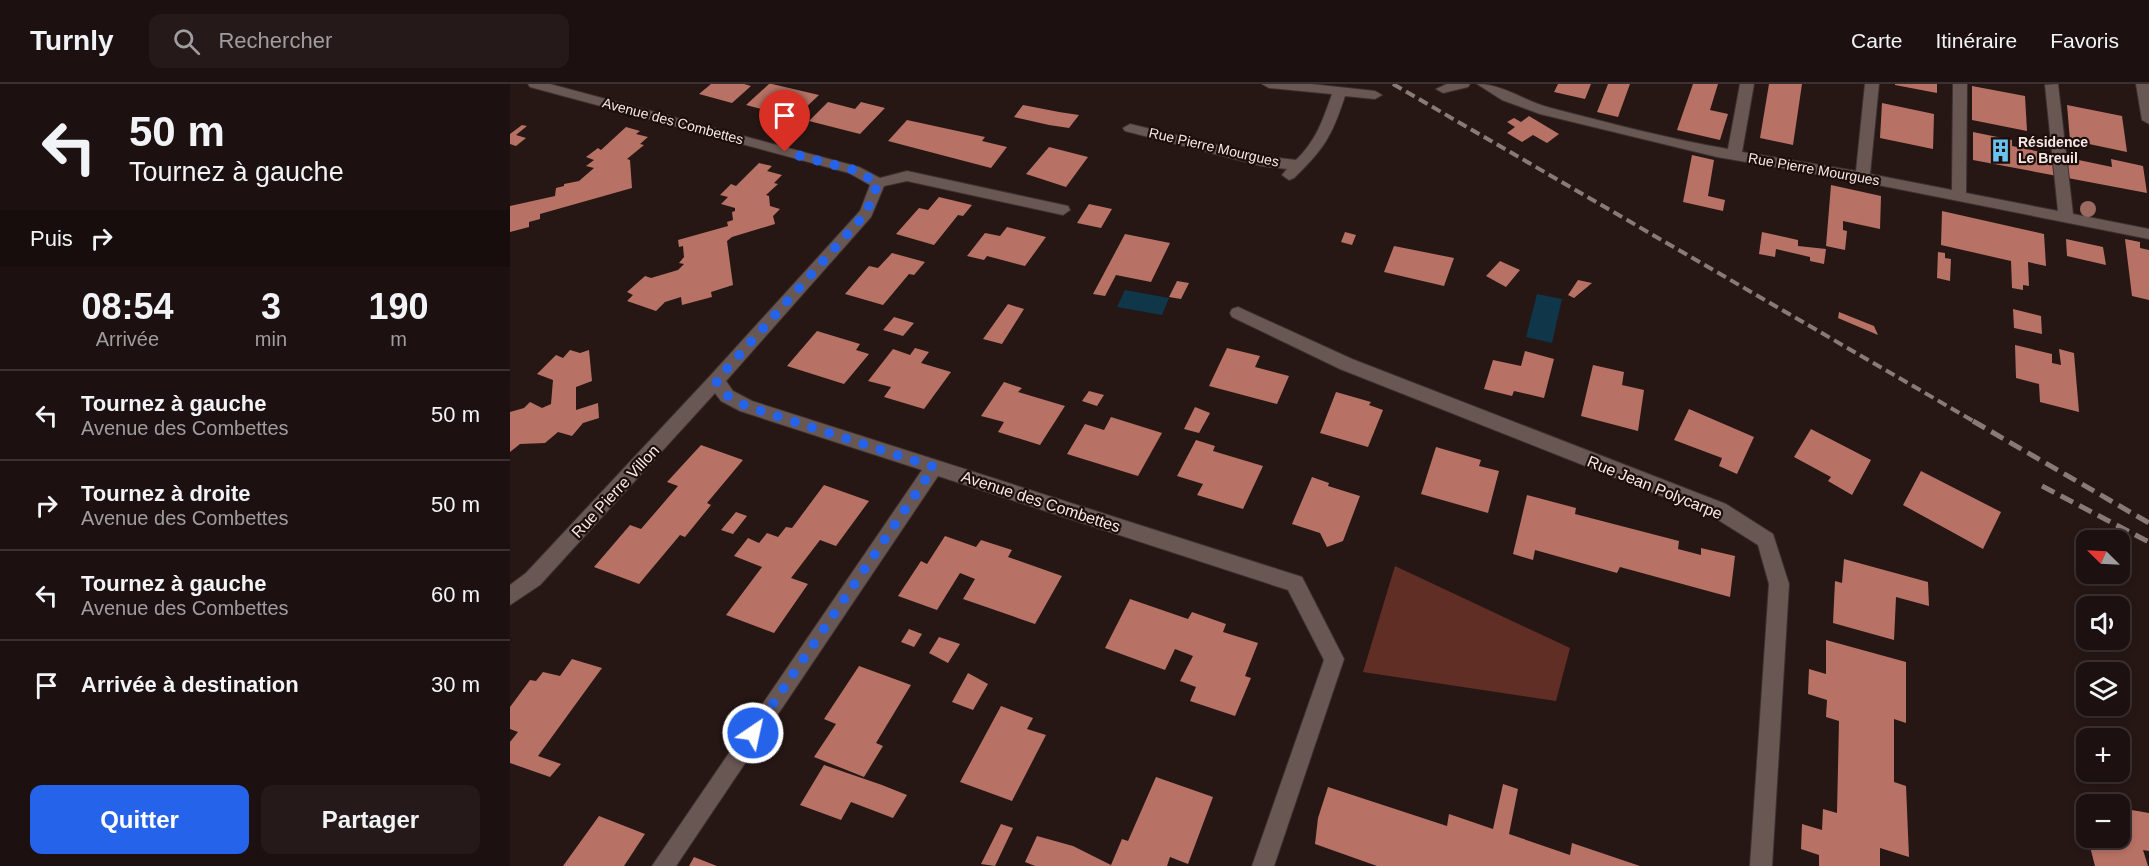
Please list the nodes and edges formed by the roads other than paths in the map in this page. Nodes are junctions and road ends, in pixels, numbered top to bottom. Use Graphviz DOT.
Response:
graph roads {
  1 [pos="535,84"];
  2 [pos="1269,84"];
  3 [pos="1463,84"];
  4 [pos="1484,84"];
  5 [pos="1747,84"];
  6 [pos="1872,84"];
  7 [pos="1960,84"];
  8 [pos="2143,84"];
  9 [pos="2052,85"];
  10 [pos="1443,90"];
  11 [pos="1340,91"];
  12 [pos="1375,95"];
  13 [pos="2149,120"];
  14 [pos="1131,128"];
  15 [pos="1734,155"];
  16 [pos="1863,177"];
  17 [pos="878,183"];
  18 [pos="1959,196"];
  19 [pos="1063,210"];
  20 [pos="2066,218"];
  21 [pos="2149,234"];
  22 [pos="1238,313"];
  23 [pos="716,381"];
  24 [pos="934,467"];
  25 [pos="510,596"];
  26 [pos="663,866"];
  27 [pos="1263,866"];
  28 [pos="1761,866"];
  1 -- 17 [label="street, Avenue des Combettes"];
  2 -- 11 [label="street"];
  3 -- 10 [label="street"];
  4 -- 15 [label="street, Rue Pierre Mourgues"];
  5 -- 15 [label="street"];
  6 -- 16 [label="street"];
  7 -- 18 [label="street"];
  8 -- 13 [label="street"];
  9 -- 20 [label="street"];
  11 -- 12 [label="street"];
  11 -- 14 [label="street, Rue Pierre Mourgues"];
  15 -- 16 [label="street, Rue Pierre Mourgues"];
  16 -- 18 [label="street, Rue Pierre Mourgues"];
  17 -- 19 [label="street"];
  17 -- 23 [label="street"];
  18 -- 20 [label="street, Rue Pierre Mourgues"];
  20 -- 21 [label="street, Rue Pierre Mourgues"];
  22 -- 28 [label="street, Rue Jean Polycarpe"];
  23 -- 24 [label="street, Avenue des Combettes"];
  23 -- 25 [label="street, Rue Pierre Villon"];
  24 -- 26 [label="street"];
  24 -- 27 [label="street, Avenue des Combettes"];
}
